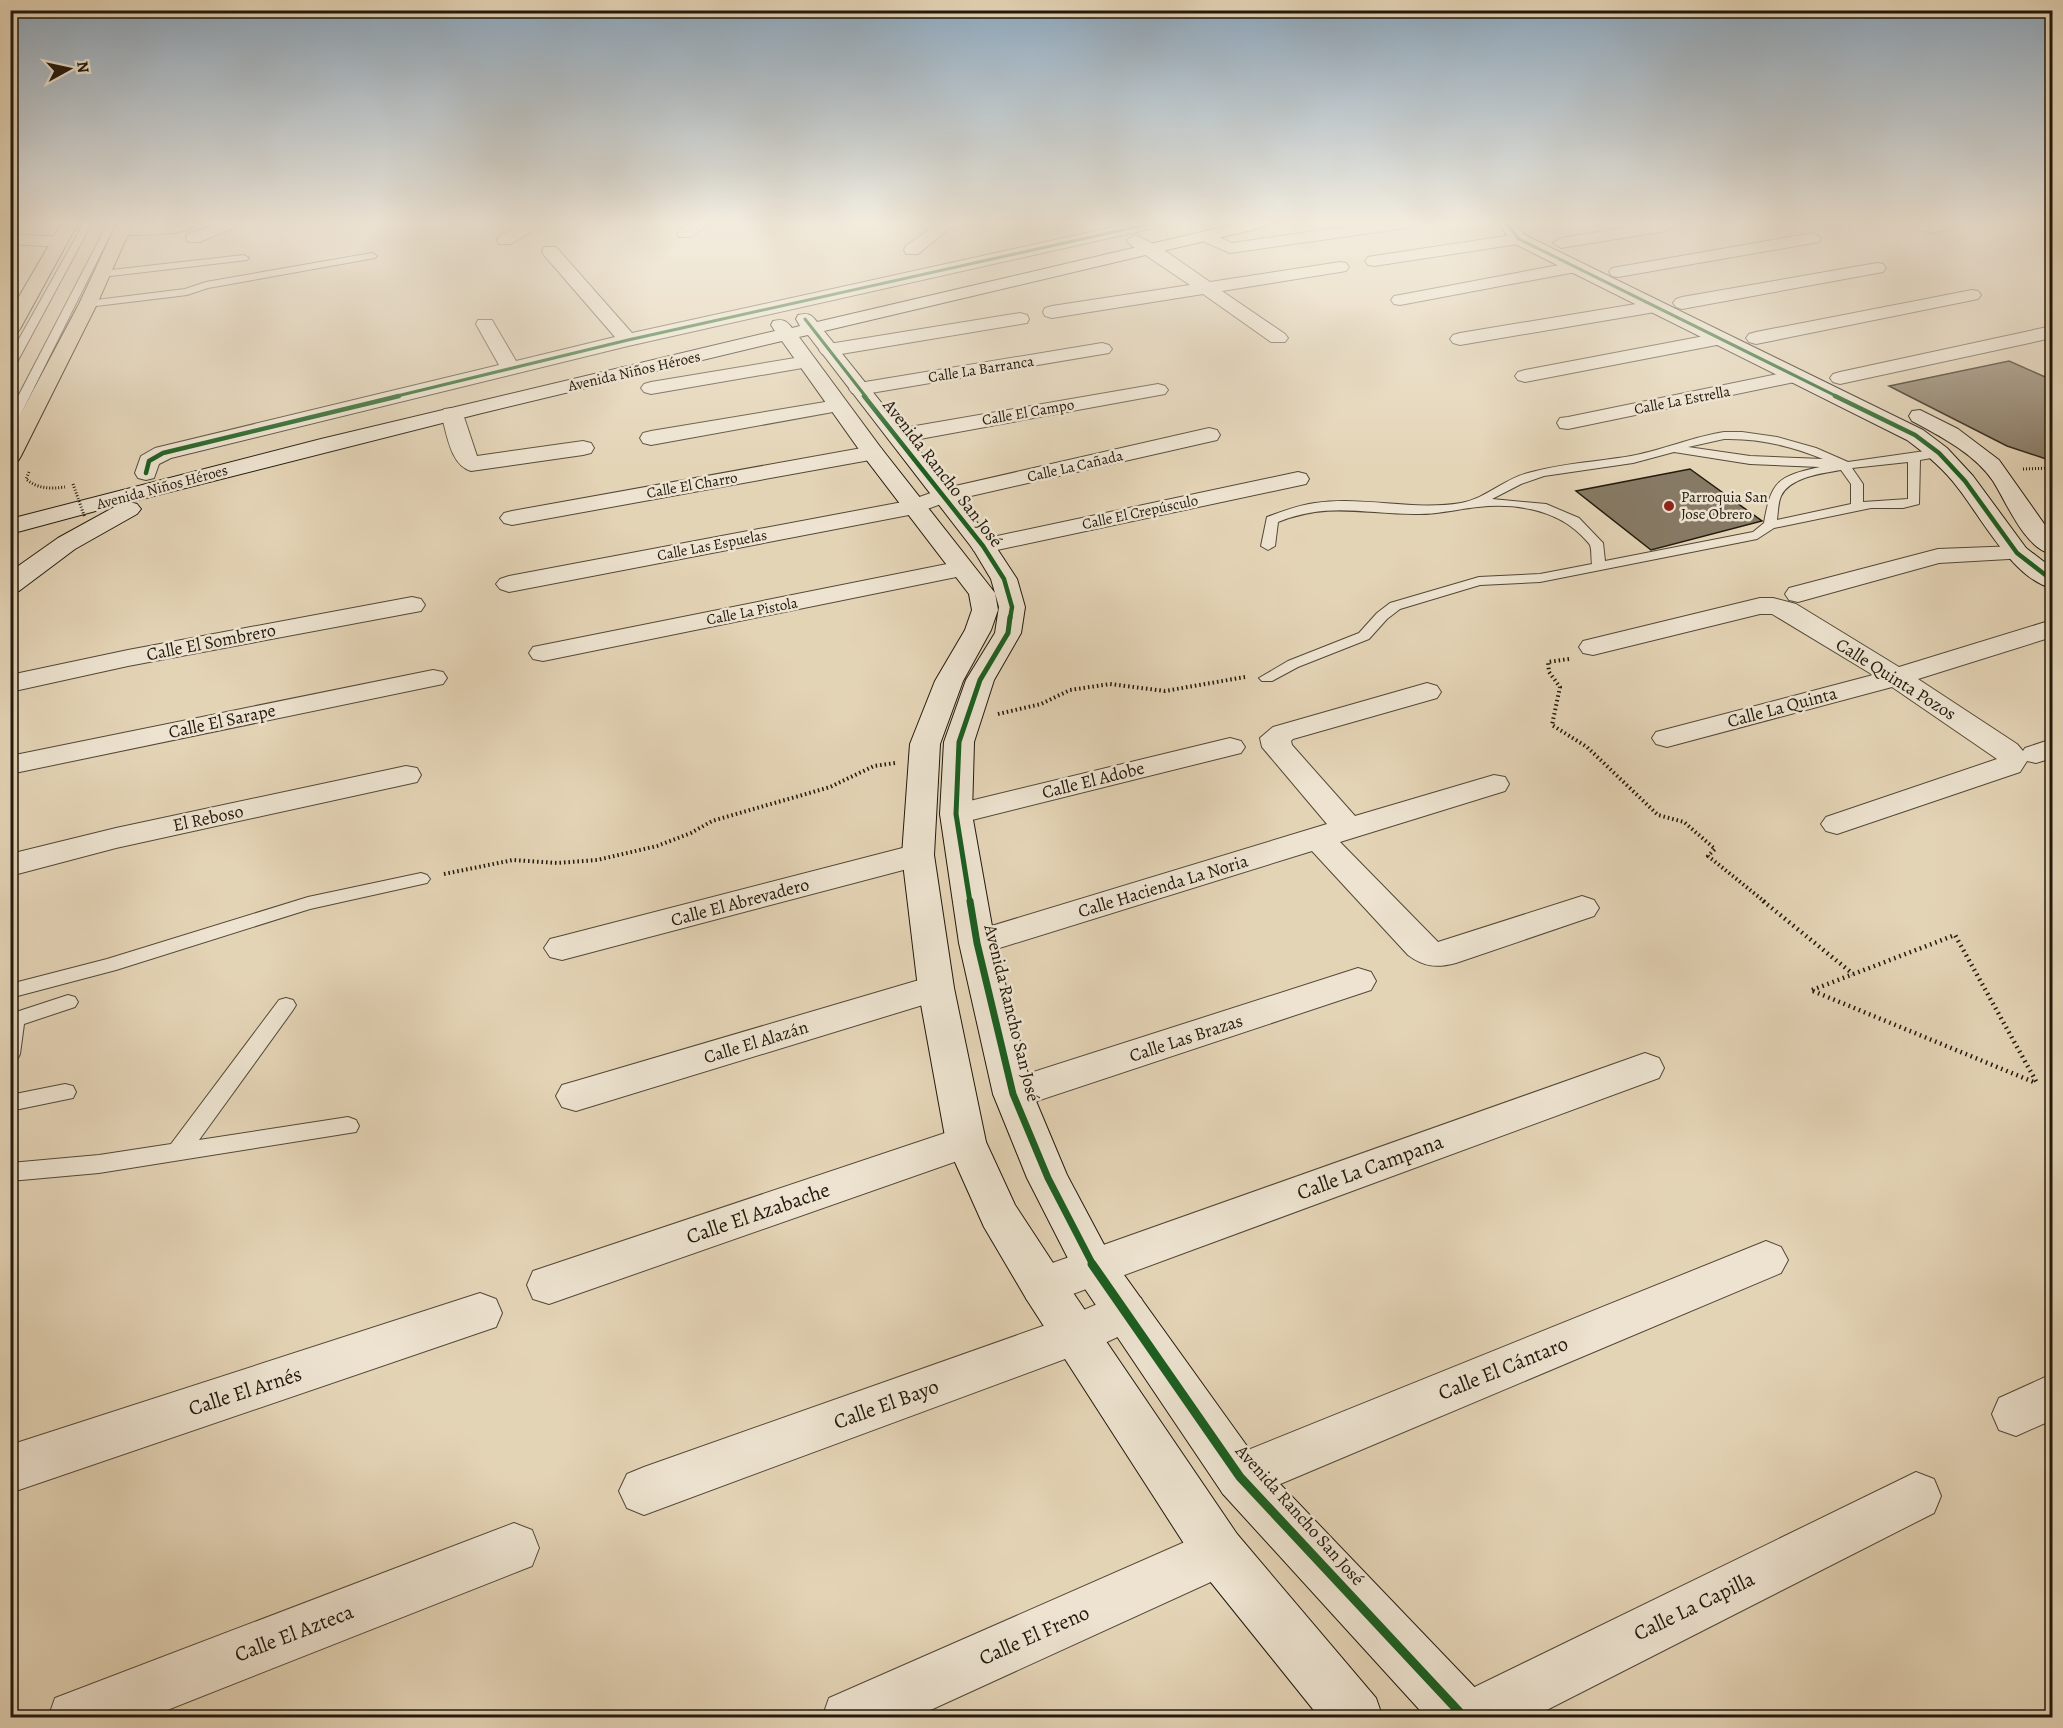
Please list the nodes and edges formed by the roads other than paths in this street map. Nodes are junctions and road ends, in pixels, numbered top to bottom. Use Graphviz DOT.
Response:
graph roads {
  1 [pos="24,304"];
  2 [pos="44,304"];
  3 [pos="77,304"];
  4 [pos="88,304"];
  5 [pos="91,304"];
  6 [pos="596,304"];
  7 [pos="791,304"];
  8 [pos="925,304"];
  9 [pos="1106,304"];
  10 [pos="1229,304"];
  11 [pos="1634,304"];
  12 [pos="1664,304"];
  13 [pos="1683,304"];
  14 [pos="1929,304"];
  15 [pos="1052,312"];
  16 [pos="1020,319"];
  17 [pos="13,322"];
  18 [pos="485,324"];
  19 [pos="2052,332"];
  20 [pos="804,336"];
  21 [pos="1278,338"];
  22 [pos="1756,338"];
  23 [pos="1460,339"];
  24 [pos="1719,339"];
  25 [pos="628,340"];
  26 [pos="1102,349"];
  27 [pos="10,366"];
  28 [pos="511,369"];
  29 [pos="1526,376"];
  30 [pos="1797,376"];
  31 [pos="1840,378"];
  32 [pos="651,388"];
  33 [pos="1158,390"];
  34 [pos="1870,392"];
  35 [pos="848,398"];
  36 [pos="1899,405"];
  37 [pos="452,414"];
  38 [pos="1568,423"];
  39 [pos="10,424"];
  40 [pos="1209,435"];
  41 [pos="651,438"];
  42 [pos="885,444"];
  43 [pos="583,448"];
  44 [pos="1670,448"];
  45 [pos="1939,453"];
  46 [pos="10,456"];
  47 [pos="1914,458"];
  48 [pos="1844,464"];
  49 [pos="146,473"];
  50 [pos="210,474"];
  51 [pos="1298,479"];
  52 [pos="78,485"];
  53 [pos="928,501"];
  54 [pos="1476,503"];
  55 [pos="1857,507"];
  56 [pos="512,518"];
  57 [pos="1770,525"];
  58 [pos="10,527"];
  59 [pos="1268,546"];
  60 [pos="2052,547"];
  61 [pos="2017,553"];
  62 [pos="972,558"];
  63 [pos="1599,566"];
  64 [pos="2052,580"];
  65 [pos="509,584"];
  66 [pos="10,586"];
  67 [pos="1786,600"];
  68 [pos="412,605"];
  69 [pos="2052,628"];
  70 [pos="1593,647"];
  71 [pos="543,653"];
  72 [pos="1896,677"];
  73 [pos="433,678"];
  74 [pos="1267,678"];
  75 [pos="10,684"];
  76 [pos="1426,692"];
  77 [pos="1667,738"];
  78 [pos="1230,747"];
  79 [pos="2034,753"];
  80 [pos="10,765"];
  81 [pos="406,775"];
  82 [pos="1494,784"];
  83 [pos="956,814"];
  84 [pos="1837,824"];
  85 [pos="1333,833"];
  86 [pos="918,855"];
  87 [pos="10,865"];
  88 [pos="421,879"];
  89 [pos="1582,908"];
  90 [pos="977,943"];
  91 [pos="562,948"];
  92 [pos="1358,981"];
  93 [pos="936,988"];
  94 [pos="10,991"];
  95 [pos="68,1002"];
  96 [pos="286,1005"];
  97 [pos="12,1020"];
  98 [pos="10,1054"];
  99 [pos="1645,1068"];
  100 [pos="65,1092"];
  101 [pos="1014,1094"];
  102 [pos="576,1096"];
  103 [pos="10,1103"];
  104 [pos="348,1126"];
  105 [pos="966,1142"];
  106 [pos="178,1152"];
  107 [pos="10,1172"];
  108 [pos="1766,1260"];
  109 [pos="1094,1267"];
  110 [pos="549,1285"];
  111 [pos="1042,1286"];
  112 [pos="1125,1312"];
  113 [pos="480,1313"];
  114 [pos="1076,1335"];
  115 [pos="10,1469"];
  116 [pos="1240,1477"];
  117 [pos="644,1491"];
  118 [pos="1916,1496"];
  119 [pos="514,1548"];
  120 [pos="1219,1552"];
  121 [pos="75,1718"];
  122 [pos="849,1718"];
  123 [pos="1356,1718"];
  124 [pos="1465,1718"];
  125 [pos="1472,1718"];
  1 -- 17 [label="main road"];
  2 -- 27 [label="lane"];
  3 -- 39 [label="lane"];
  4 -- 5 [label="lane"];
  4 -- 46 [label="main road"];
  6 -- 25 [label="street"];
  7 -- 25 [label="street"];
  8 -- 20 [label="street, Avenida Niños Héroes"];
  9 -- 15 [label="street"];
  10 -- 21 [label="street"];
  11 -- 23 [label="street"];
  12 -- 24 [label="street"];
  13 -- 22 [label="street"];
  14 -- 22 [label="street"];
  16 -- 20 [label="street"];
  18 -- 28 [label="street"];
  19 -- 31 [label="street"];
  20 -- 32 [label="street"];
  20 -- 35 [label="street, Avenida Rancho San José"];
  20 -- 37 [label="street, Avenida Niños Héroes"];
  20 -- 49 [label="street, Avenida Niños Héroes"];
  22 -- 31 [label="street"];
  24 -- 29 [label="street"];
  24 -- 30 [label="street"];
  25 -- 28 [label="street"];
  26 -- 35 [label="street, Calle La Barranca"];
  28 -- 49 [label="street"];
  30 -- 38 [label="street, Calle La Estrella"];
  30 -- 45 [label="street"];
  31 -- 34 [label="street"];
  33 -- 42 [label="street, Calle El Campo"];
  35 -- 41 [label="street, Calle La Barranca"];
  35 -- 42 [label="street, Avenida Rancho San José"];
  36 -- 60 [label="street"];
  37 -- 43 [label="street"];
  37 -- 50 [label="street, Avenida Niños Héroes"];
  40 -- 53 [label="street, Calle La Cañada"];
  42 -- 53 [label="street, Avenida Rancho San José"];
  42 -- 56 [label="street, Calle El Charro"];
  44 -- 48 [label="lane"];
  44 -- 48 [label="lane"];
  44 -- 54 [label="lane"];
  45 -- 47 [label="lane"];
  45 -- 61 [label="street"];
  47 -- 48 [label="lane"];
  47 -- 55 [label="lane"];
  48 -- 55 [label="lane"];
  48 -- 57 [label="lane"];
  49 -- 52 [label="street, Avenida Niños Héroes"];
  50 -- 58 [label="street, Avenida Niños Héroes"];
  50 -- 66 [label="street"];
  51 -- 62 [label="street, Calle El Crepúsculo"];
  53 -- 62 [label="street, Avenida Rancho San José"];
  53 -- 65 [label="street, Calle Las Espuelas"];
  54 -- 59 [label="lane"];
  54 -- 63 [label="lane"];
  55 -- 57 [label="lane"];
  57 -- 63 [label="lane"];
  61 -- 64 [label="street"];
  61 -- 67 [label="street"];
  62 -- 71 [label="street, Calle La Pistola"];
  62 -- 83 [label="street, Avenida Rancho San José"];
  62 -- 86 [label="street, Avenida Rancho San José"];
  63 -- 74 [label="lane"];
  67 -- 70 [label="street"];
  67 -- 72 [label="street, Calle Quinta Pozos"];
  68 -- 75 [label="street, Calle El Sombrero"];
  69 -- 72 [label="street, Calle La Quinta"];
  72 -- 77 [label="street, Calle La Quinta"];
  72 -- 79 [label="street, Calle Quinta Pozos"];
  73 -- 80 [label="street, Calle El Sarape"];
  76 -- 85 [label="street"];
  78 -- 83 [label="street, Calle El Adobe"];
  79 -- 84 [label="street"];
  81 -- 87 [label="street, El Reboso"];
  82 -- 85 [label="street, Calle Hacienda La Noria"];
  83 -- 90 [label="street, Avenida Rancho San José"];
  85 -- 89 [label="street"];
  85 -- 90 [label="street, Calle Hacienda La Noria"];
  86 -- 91 [label="street, Calle El Abrevadero"];
  86 -- 93 [label="street, Avenida Rancho San José"];
  88 -- 94 [label="lane"];
  90 -- 101 [label="street, Avenida Rancho San José"];
  92 -- 101 [label="street, Calle Las Brazas"];
  93 -- 102 [label="street, Calle El Alazán"];
  93 -- 105 [label="street, Avenida Rancho San José"];
  95 -- 97 [label="lane"];
  96 -- 106 [label="lane"];
  97 -- 98 [label="lane"];
  99 -- 109 [label="street, Calle La Campana"];
  100 -- 103 [label="lane"];
  101 -- 109 [label="street, Avenida Rancho San José"];
  104 -- 106 [label="lane"];
  105 -- 110 [label="street, Calle El Azabache"];
  105 -- 111 [label="street, Avenida Rancho San José"];
  106 -- 107 [label="lane"];
  108 -- 116 [label="street, Calle El Cántaro"];
  109 -- 111 [label="street, Calle La Campana"];
  109 -- 112 [label="street, Avenida Rancho San José"];
  111 -- 114 [label="street, Avenida Rancho San José"];
  112 -- 114 [label="street, Calle El Bayo"];
  112 -- 116 [label="street, Avenida Rancho San José"];
  113 -- 115 [label="street, Calle El Arnés"];
  114 -- 117 [label="street, Calle El Bayo"];
  114 -- 120 [label="street, Avenida Rancho San José"];
  116 -- 124 [label="street, Avenida Rancho San José"];
  118 -- 125 [label="street, Calle La Capilla"];
  119 -- 121 [label="street, Calle El Azteca"];
  120 -- 122 [label="street, Calle El Freno"];
  120 -- 123 [label="street, Avenida Rancho San José"];
}
